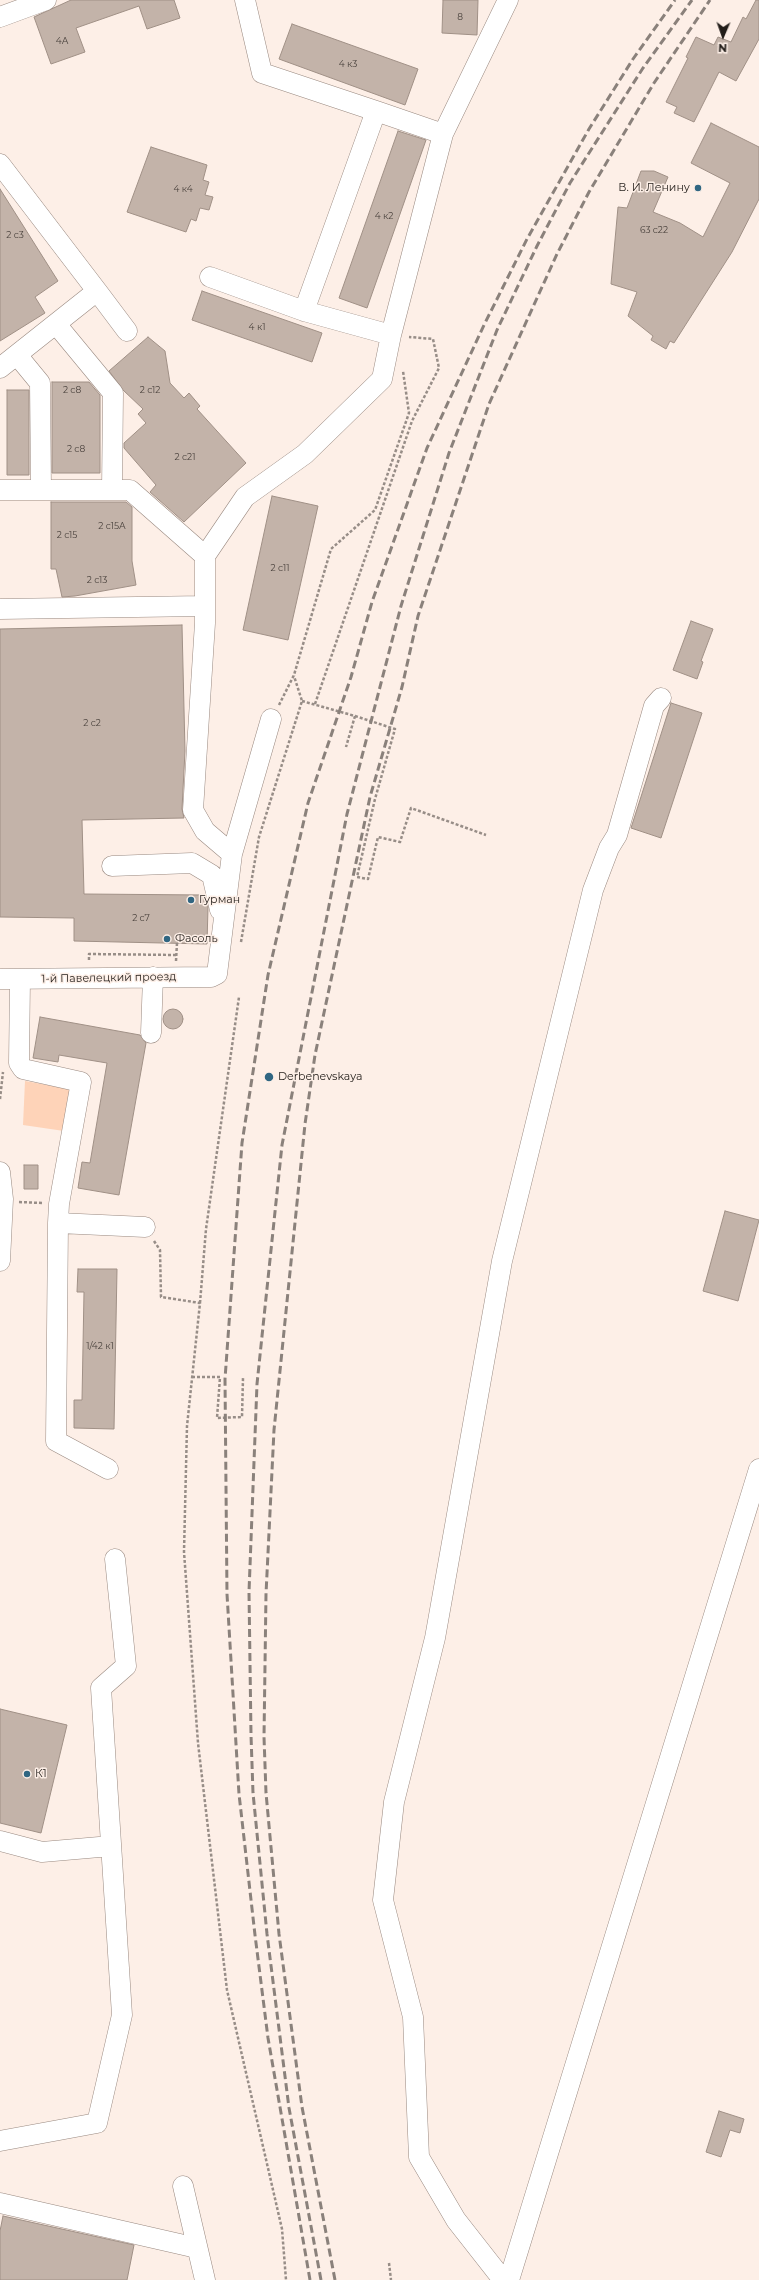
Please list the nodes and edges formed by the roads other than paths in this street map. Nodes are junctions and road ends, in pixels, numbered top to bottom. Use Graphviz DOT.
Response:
graph roads {
  1 [pos="46,0"];
  2 [pos="245,0"];
  3 [pos="508,0"];
  4 [pos="0,17"];
  5 [pos="376,111"];
  6 [pos="443,134"];
  7 [pos="0,164"];
  8 [pos="210,277"];
  9 [pos="98,291"];
  10 [pos="304,311"];
  11 [pos="56,324"];
  12 [pos="127,331"];
  13 [pos="391,335"];
  14 [pos="17,355"];
  15 [pos="0,368"];
  16 [pos="0,490"];
  17 [pos="41,490"];
  18 [pos="112,490"];
  19 [pos="205,556"];
  20 [pos="204,606"];
  21 [pos="0,609"];
  22 [pos="662,698"];
  23 [pos="271,719"];
  24 [pos="232,854"];
  25 [pos="112,866"];
  26 [pos="223,924"];
  27 [pos="153,977"];
  28 [pos="0,979"];
  29 [pos="20,979"];
  30 [pos="151,1033"];
  31 [pos="0,1172"];
  32 [pos="58,1213"];
  33 [pos="145,1227"];
  34 [pos="0,1261"];
  35 [pos="108,1468"];
  36 [pos="759,1469"];
  37 [pos="115,1559"];
  38 [pos="0,1841"];
  39 [pos="111,1846"];
  40 [pos="0,2141"];
  41 [pos="183,2186"];
  42 [pos="0,2203"];
  43 [pos="197,2248"];
  44 [pos="205,2280"];
  45 [pos="503,2280"];
  46 [pos="509,2280"];
  1 -- 4 [label="street"];
  2 -- 5 [label="street"];
  3 -- 6 [label="street"];
  5 -- 6 [label="street"];
  5 -- 10 [label="street"];
  6 -- 13 [label="street"];
  7 -- 9 [label="street"];
  8 -- 10 [label="street"];
  9 -- 11 [label="street"];
  9 -- 12 [label="street"];
  10 -- 13 [label="street"];
  11 -- 14 [label="street"];
  11 -- 18 [label="street"];
  13 -- 19 [label="street"];
  14 -- 15 [label="street"];
  14 -- 17 [label="street"];
  16 -- 17 [label="street"];
  17 -- 18 [label="street"];
  18 -- 19 [label="street"];
  19 -- 20 [label="street"];
  20 -- 21 [label="street"];
  20 -- 24 [label="street"];
  22 -- 45 [label="street"];
  23 -- 24 [label="street"];
  24 -- 26 [label="street"];
  25 -- 26 [label="street"];
  26 -- 27 [label="street, 1-й Павелецкий проезд"];
  27 -- 29 [label="street, 1-й Павелецкий проезд"];
  27 -- 30 [label="street"];
  28 -- 29 [label="street, 1-й Павелецкий проезд"];
  29 -- 32 [label="street"];
  31 -- 34 [label="street"];
  32 -- 33 [label="street"];
  32 -- 35 [label="street"];
  36 -- 46 [label="street"];
  37 -- 39 [label="street"];
  38 -- 39 [label="street"];
  39 -- 40 [label="street"];
  41 -- 43 [label="street"];
  42 -- 43 [label="street"];
  43 -- 44 [label="street"];
}
